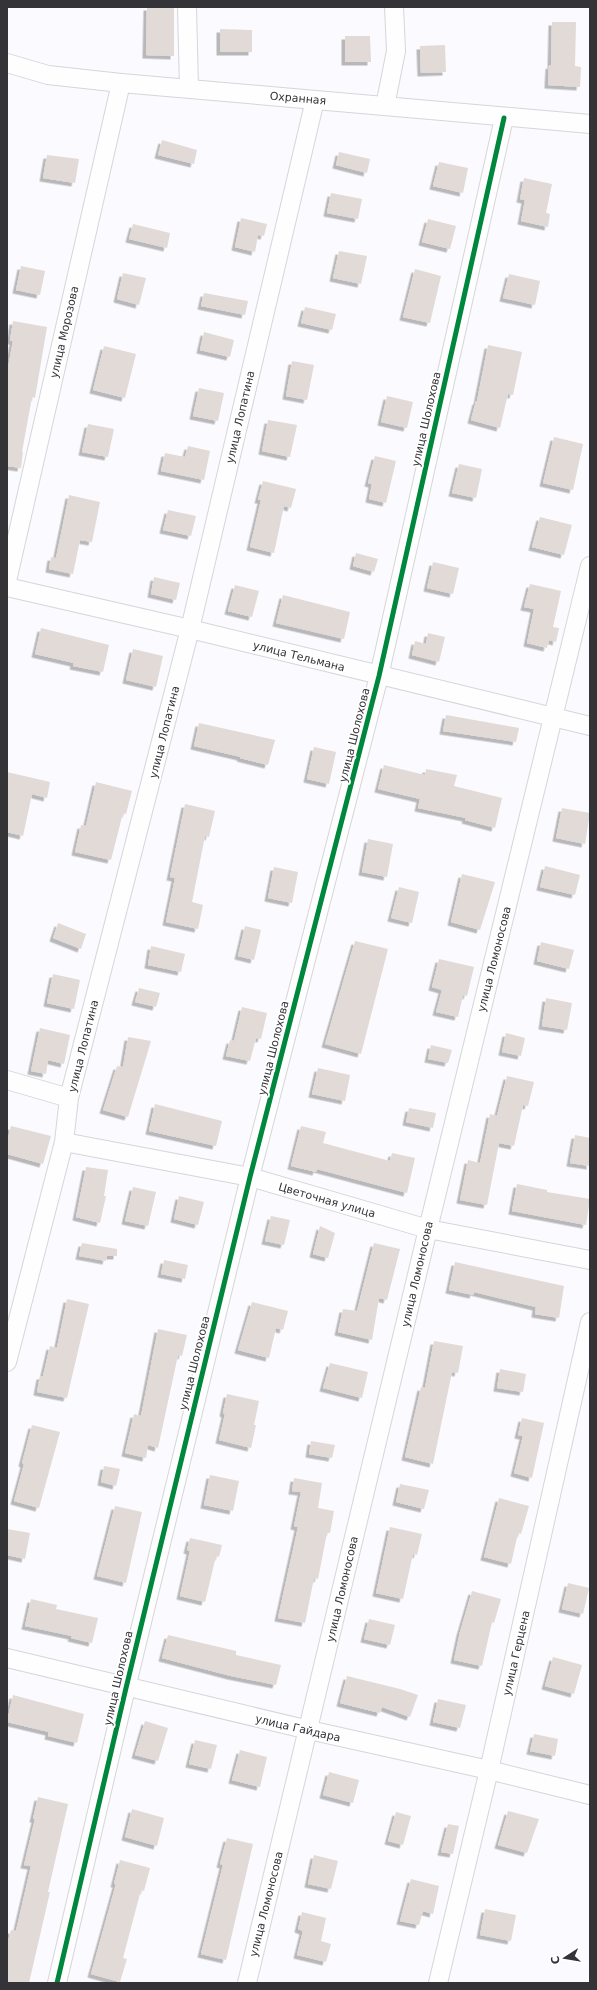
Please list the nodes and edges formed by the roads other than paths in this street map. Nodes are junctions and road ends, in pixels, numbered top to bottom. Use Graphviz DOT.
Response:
graph roads {
  1 [pos="186,7"];
  2 [pos="394,7"];
  3 [pos="7,63"];
  4 [pos="121,83"];
  5 [pos="189,89"];
  6 [pos="315,100"];
  7 [pos="385,106"];
  8 [pos="504,118"];
  9 [pos="590,124"];
  10 [pos="590,566"];
  11 [pos="7,581"];
  12 [pos="7,587"];
  13 [pos="190,629"];
  14 [pos="379,676"];
  15 [pos="553,718"];
  16 [pos="590,726"];
  17 [pos="7,1080"];
  18 [pos="69,1098"];
  19 [pos="64,1142"];
  20 [pos="250,1177"];
  21 [pos="428,1229"];
  22 [pos="590,1260"];
  23 [pos="590,1322"];
  24 [pos="7,1362"];
  25 [pos="7,1658"];
  26 [pos="126,1688"];
  27 [pos="309,1730"];
  28 [pos="489,1770"];
  29 [pos="590,1795"];
  30 [pos="57,1983"];
  31 [pos="247,1983"];
  32 [pos="438,1983"];
  1 -- 5 [label="street"];
  2 -- 7 [label="street"];
  3 -- 4 [label="street, Охранная"];
  4 -- 5 [label="street, Охранная"];
  4 -- 11 [label="street, улица Морозова"];
  5 -- 6 [label="street, Охранная"];
  6 -- 7 [label="street, Охранная"];
  6 -- 13 [label="street, улица Лопатина"];
  7 -- 8 [label="street, Охранная"];
  8 -- 9 [label="street, Охранная"];
  8 -- 14 [label="street, улица Шолохова"];
  10 -- 15 [label="street, улица Ломоносова"];
  12 -- 13 [label="street, улица Тельмана"];
  13 -- 14 [label="street, улица Тельмана"];
  13 -- 18 [label="street, улица Лопатина"];
  14 -- 15 [label="street, улица Тельмана"];
  14 -- 20 [label="street, улица Шолохова"];
  15 -- 16 [label="street, улица Тельмана"];
  15 -- 21 [label="street, улица Ломоносова"];
  17 -- 18 [label="street"];
  18 -- 19 [label="street, улица Лопатина"];
  19 -- 20 [label="street, Цветочная улица"];
  19 -- 24 [label="street, улица Лопатина"];
  20 -- 21 [label="street, Цветочная улица"];
  20 -- 26 [label="street, улица Шолохова"];
  21 -- 22 [label="street, Цветочная улица"];
  21 -- 27 [label="street, улица Ломоносова"];
  23 -- 28 [label="street, улица Герцена"];
  25 -- 26 [label="street, улица Гайдара"];
  26 -- 27 [label="street, улица Гайдара"];
  26 -- 30 [label="street, улица Шолохова"];
  27 -- 28 [label="street, улица Гайдара"];
  27 -- 31 [label="street, улица Ломоносова"];
  28 -- 29 [label="street, улица Гайдара"];
  28 -- 32 [label="street, улица Герцена"];
}
